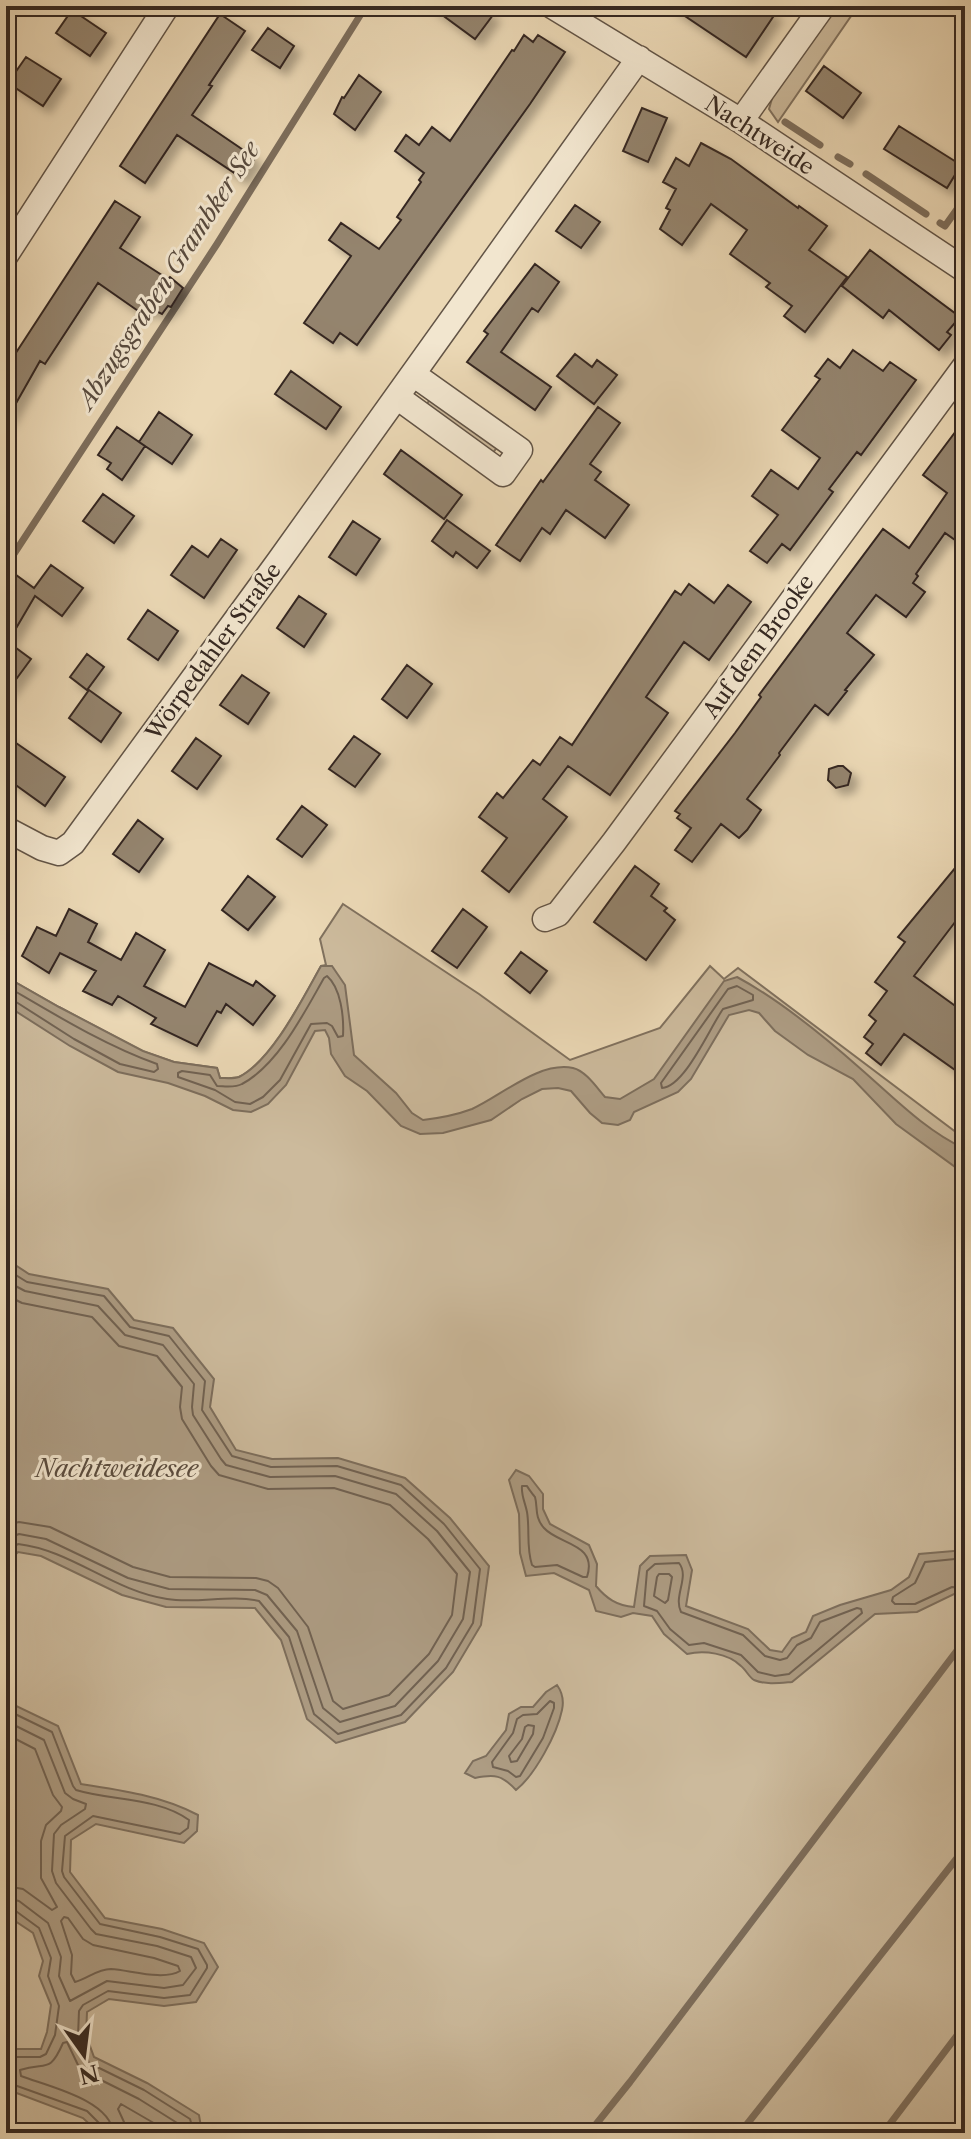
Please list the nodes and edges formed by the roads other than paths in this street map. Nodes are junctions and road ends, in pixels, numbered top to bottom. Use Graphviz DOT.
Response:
graph roads {
  1 [pos="167,6"];
  2 [pos="552,6"];
  3 [pos="823,6"];
  4 [pos="639,58"];
  5 [pos="741,121"];
  6 [pos="6,255"];
  7 [pos="965,270"];
  8 [pos="965,366"];
  9 [pos="413,374"];
  10 [pos="397,397"];
  11 [pos="6,829"];
  12 [pos="545,919"];
  1 -- 6 [label="street"];
  2 -- 4 [label="street, Nachtweide"];
  3 -- 5 [label="street"];
  4 -- 5 [label="street, Nachtweide"];
  4 -- 9 [label="street, Wörpedahler Straße"];
  5 -- 7 [label="street, Nachtweide"];
  8 -- 12 [label="street, Auf dem Brooke"];
  9 -- 10 [label="street, Wörpedahler Straße"];
  9 -- 10 [label="street"];
  10 -- 11 [label="street, Wörpedahler Straße"];
}
